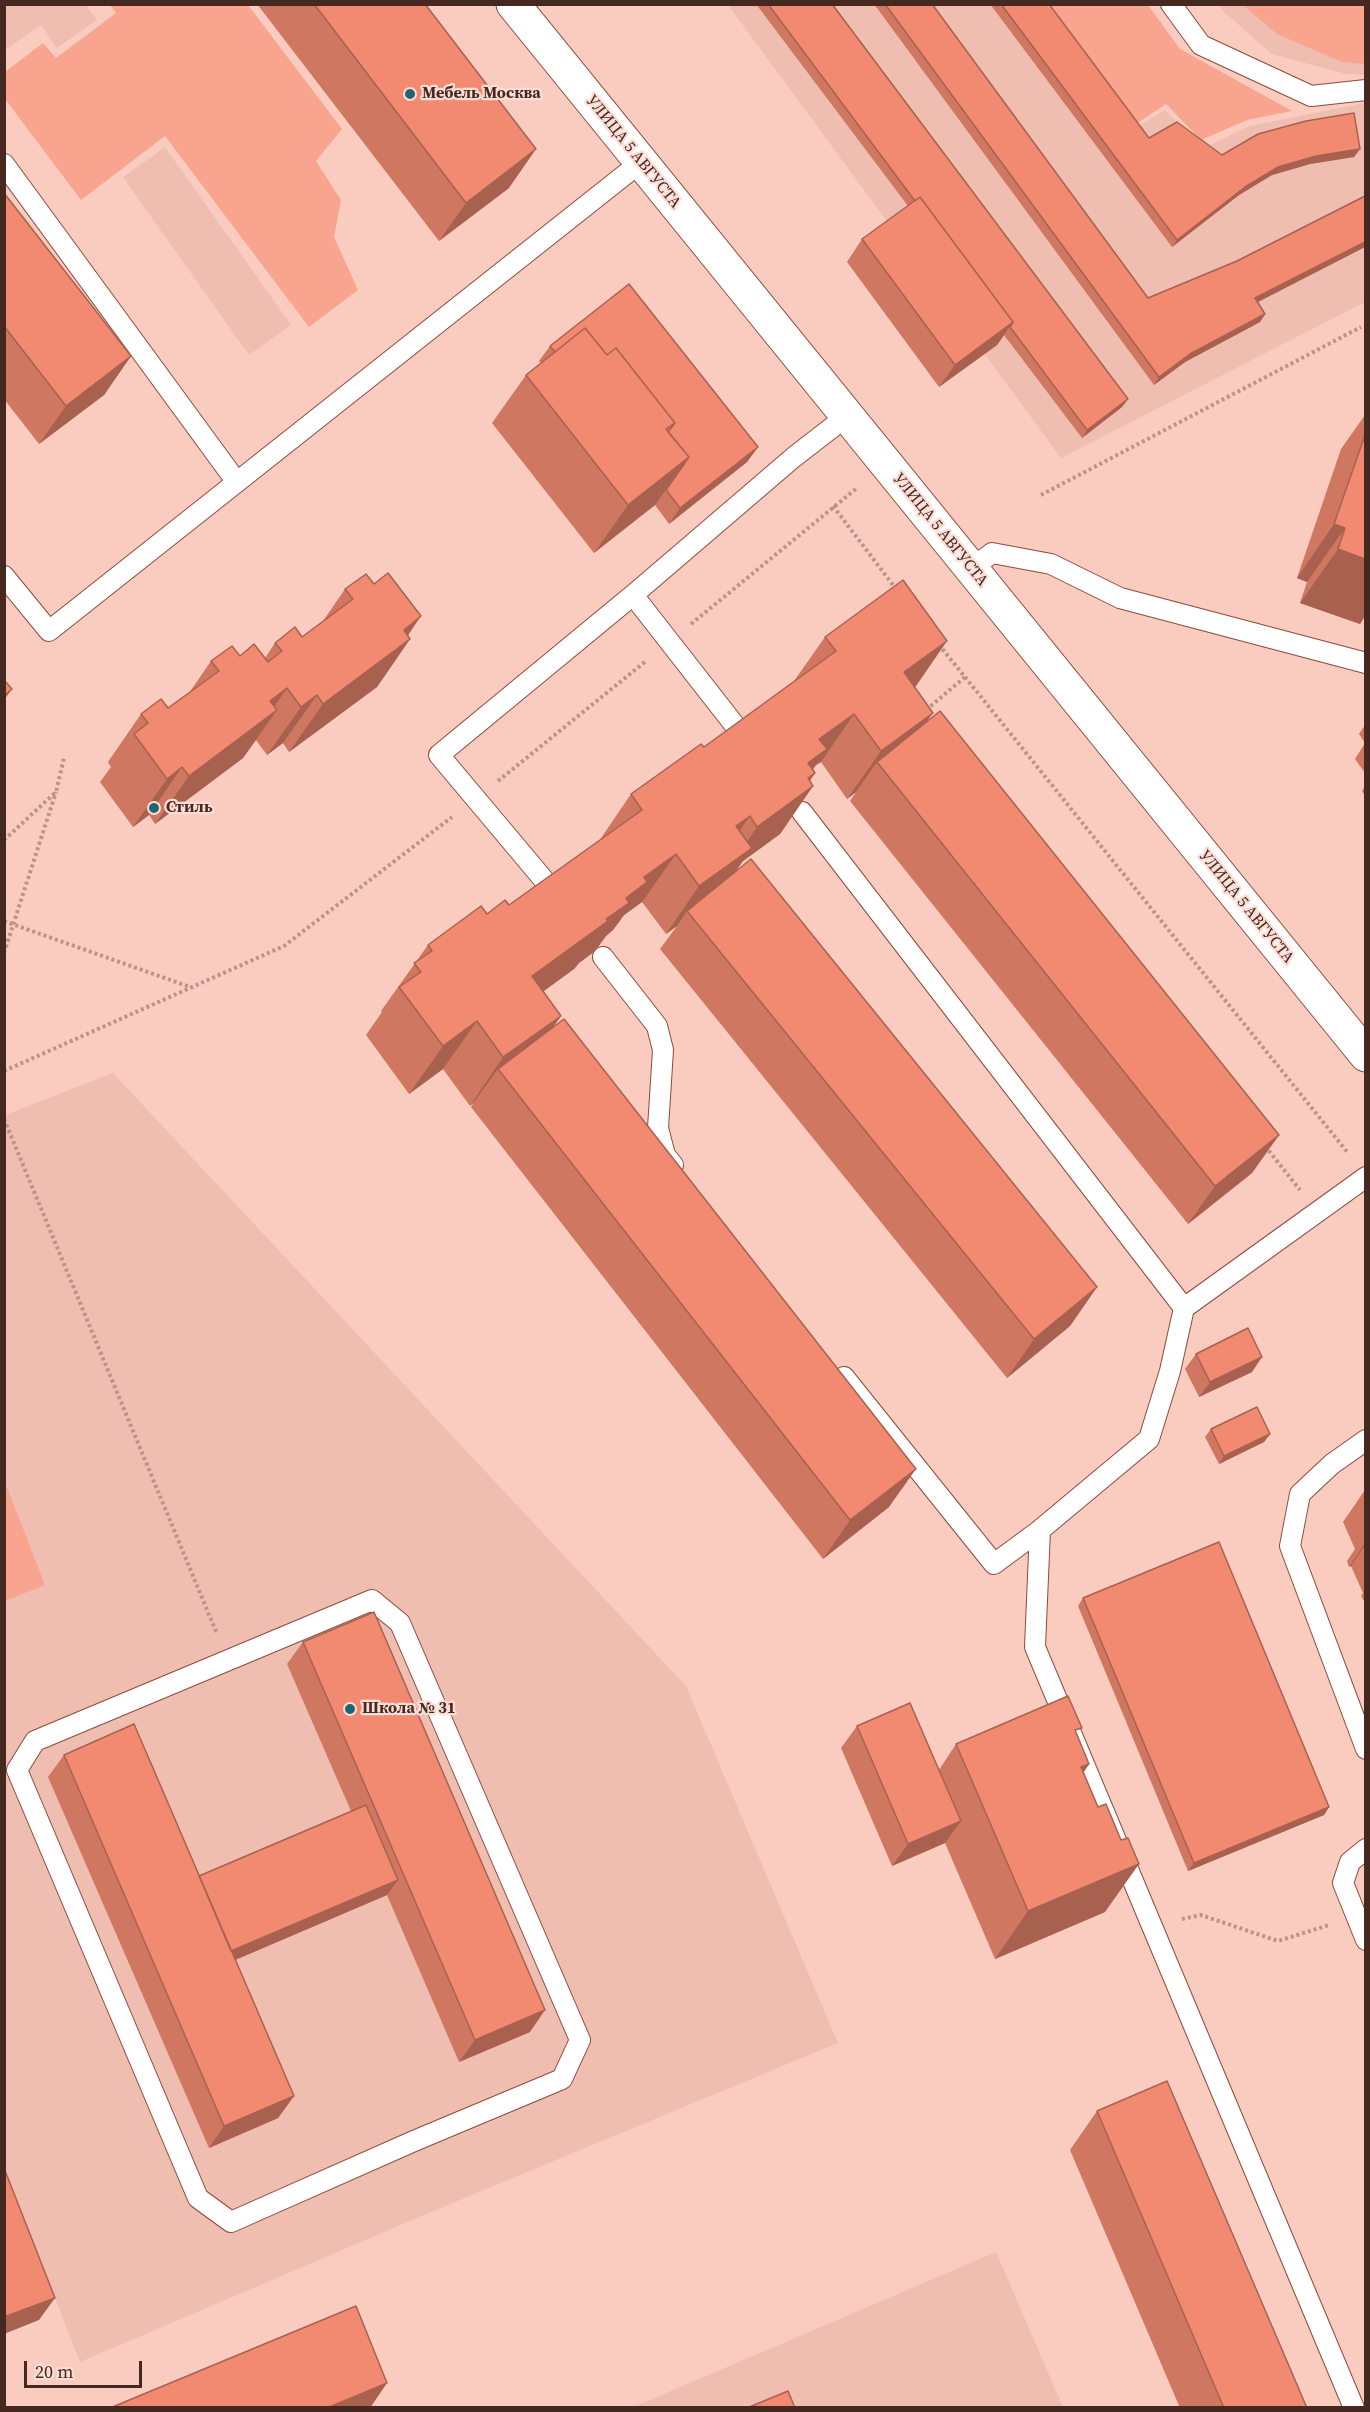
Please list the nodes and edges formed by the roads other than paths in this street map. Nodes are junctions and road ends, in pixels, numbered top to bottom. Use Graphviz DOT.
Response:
graph roads {
  1 [pos="513,4"];
  2 [pos="1172,4"];
  3 [pos="1365,90"];
  4 [pos="641,162"];
  5 [pos="4,164"];
  6 [pos="847,416"];
  7 [pos="236,481"];
  8 [pos="971,568"];
  9 [pos="4,576"];
  10 [pos="633,595"];
  11 [pos="1365,663"];
  12 [pos="740,732"];
  13 [pos="802,813"];
  14 [pos="544,880"];
  15 [pos="603,957"];
  16 [pos="1365,1055"];
  17 [pos="1365,1177"];
  18 [pos="687,1183"];
  19 [pos="1184,1308"];
  20 [pos="830,1359"];
  21 [pos="1365,1440"];
  22 [pos="1040,1530"];
  23 [pos="228,1660"];
  24 [pos="1365,1749"];
  25 [pos="1365,1850"];
  26 [pos="1365,1940"];
  27 [pos="1354,2408"];
  1 -- 4 [label="street, УЛИЦА 5 АВГУСТА"];
  2 -- 3 [label="lane"];
  4 -- 6 [label="street, УЛИЦА 5 АВГУСТА"];
  4 -- 7 [label="lane"];
  5 -- 7 [label="lane"];
  6 -- 8 [label="street, УЛИЦА 5 АВГУСТА"];
  6 -- 10 [label="lane"];
  7 -- 9 [label="lane"];
  8 -- 11 [label="lane"];
  8 -- 16 [label="street, УЛИЦА 5 АВГУСТА"];
  10 -- 12 [label="lane"];
  10 -- 14 [label="lane"];
  13 -- 19 [label="lane"];
  15 -- 18 [label="lane"];
  17 -- 19 [label="lane"];
  19 -- 22 [label="lane"];
  20 -- 22 [label="lane"];
  21 -- 24 [label="lane"];
  22 -- 27 [label="lane"];
  23 -- 23 [label="lane"];
  25 -- 26 [label="lane"];
}
